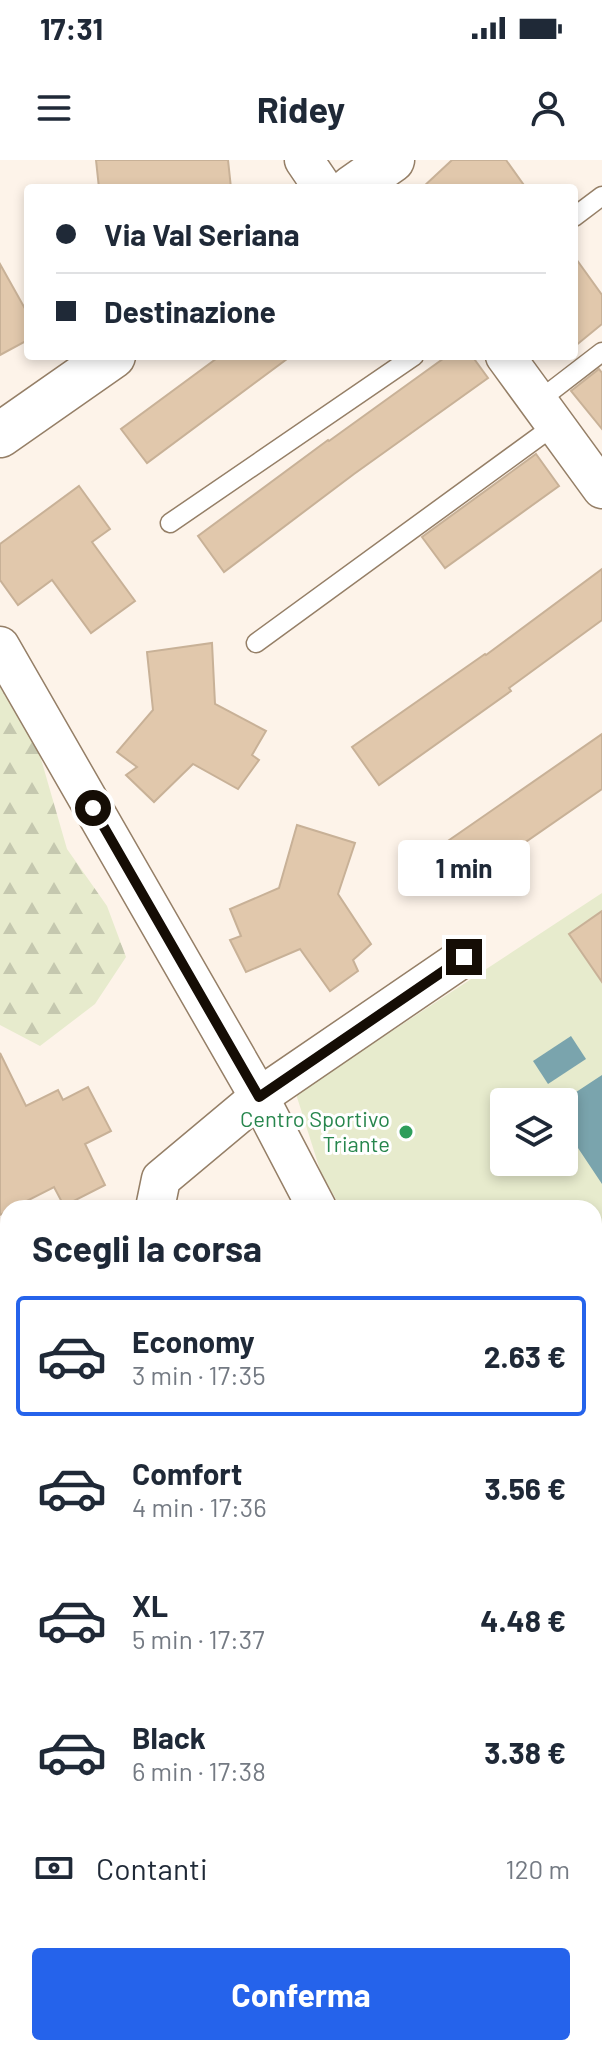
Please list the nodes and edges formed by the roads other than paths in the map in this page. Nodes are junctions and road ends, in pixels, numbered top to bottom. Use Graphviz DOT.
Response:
graph roads {
  1 [pos="304,160"];
  2 [pos="320,184"];
  3 [pos="602,196"];
  4 [pos="578,214"];
  5 [pos="602,352"];
  6 [pos="107,360"];
  7 [pos="408,360"];
  8 [pos="508,360"];
  9 [pos="546,414"];
  10 [pos="0,435"];
  11 [pos="602,489"];
  12 [pos="170,523"];
  13 [pos="256,643"];
  14 [pos="0,646"];
  15 [pos="464,957"];
  16 [pos="259,1097"];
  17 [pos="157,1200"];
  18 [pos="313,1200"];
  1 -- 2 [label="street"];
  3 -- 4 [label="lane"];
  5 -- 9 [label="lane"];
  6 -- 10 [label="street"];
  7 -- 12 [label="lane"];
  8 -- 9 [label="street"];
  9 -- 11 [label="street"];
  9 -- 13 [label="lane"];
  14 -- 16 [label="street"];
  15 -- 16 [label="street"];
  16 -- 17 [label="street"];
  16 -- 18 [label="street"];
}
